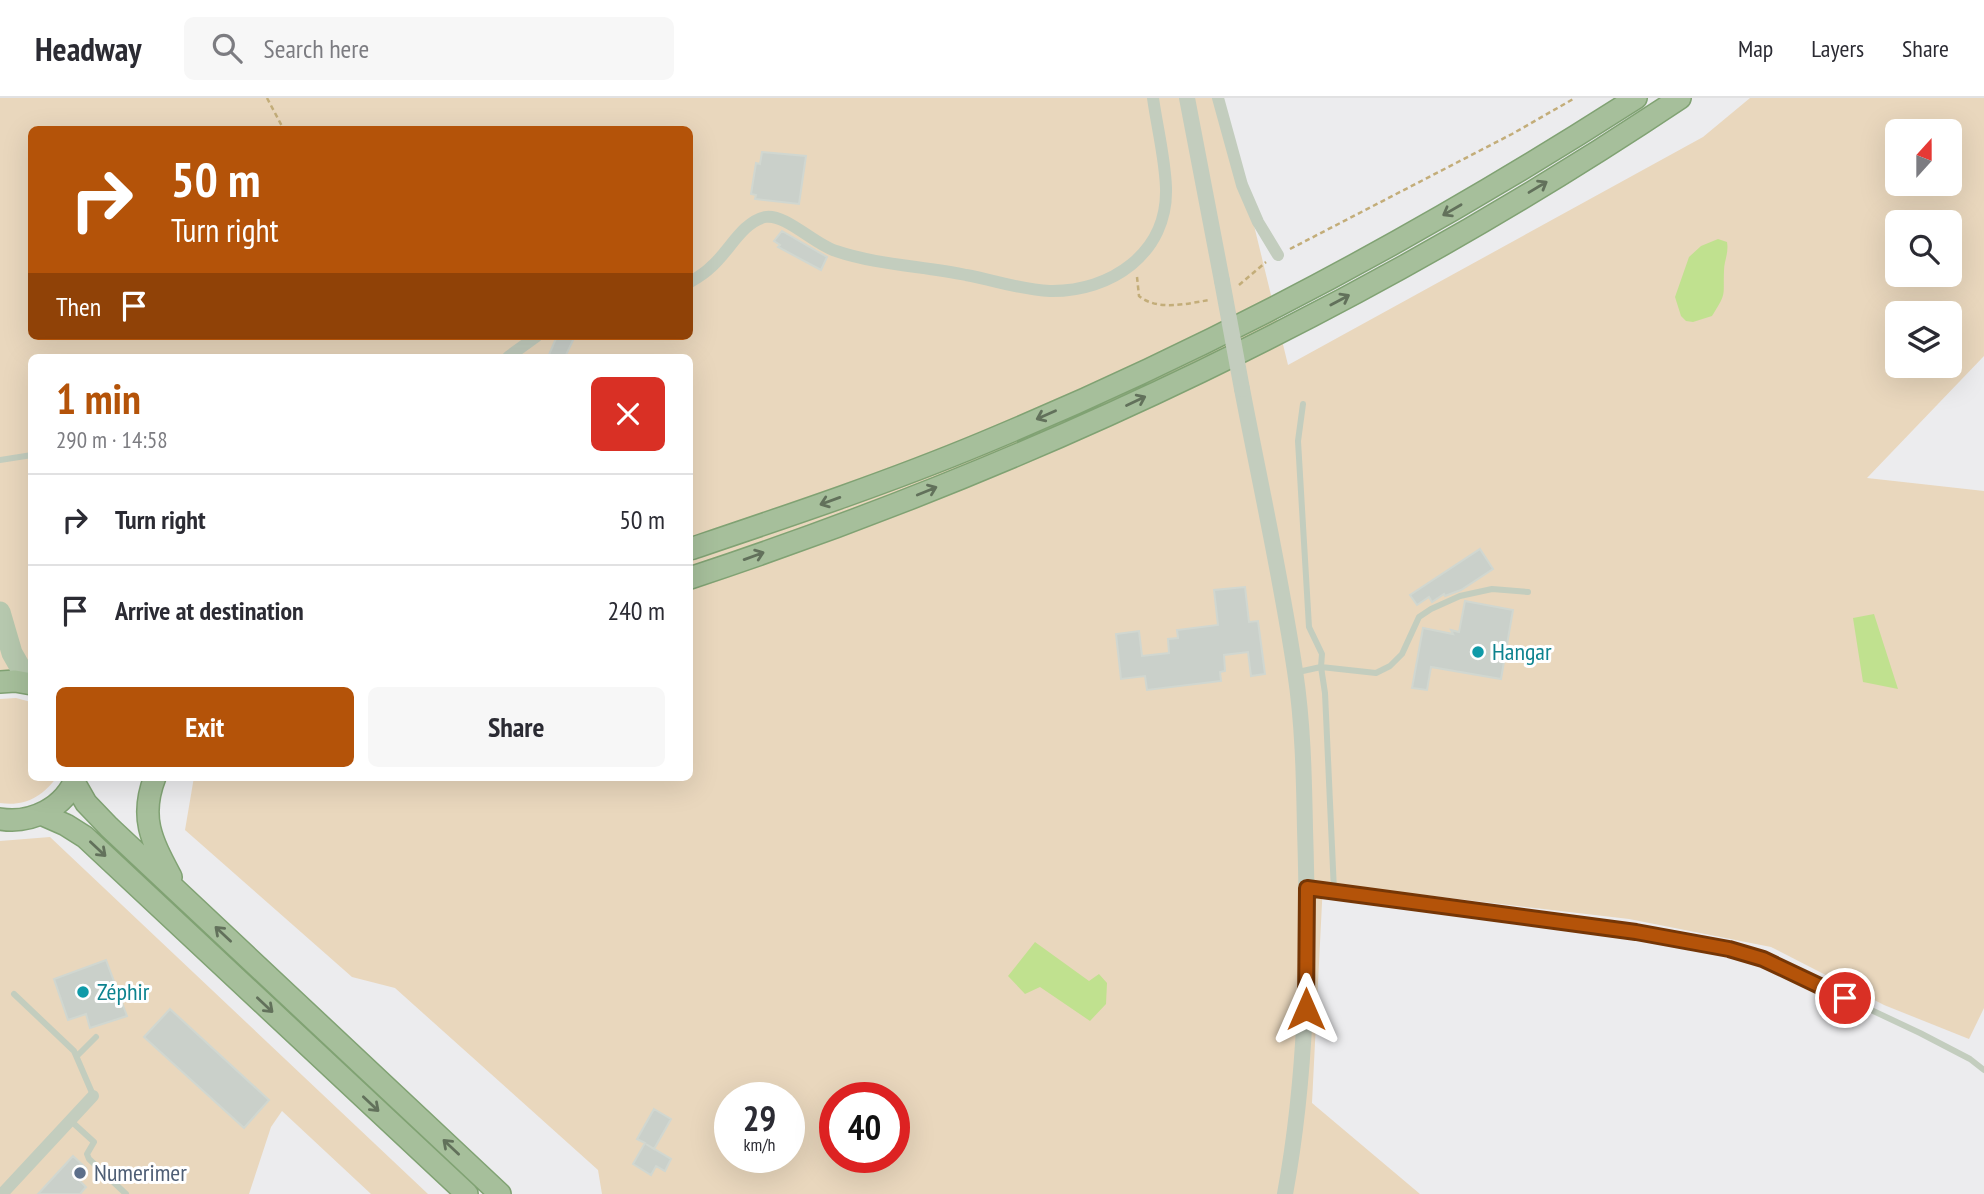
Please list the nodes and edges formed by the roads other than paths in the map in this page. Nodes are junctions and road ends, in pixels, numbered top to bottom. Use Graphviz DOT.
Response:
graph roads {
  1 [pos="1153,98"];
  2 [pos="1187,98"];
  3 [pos="1218,98"];
  4 [pos="1636,98"];
  5 [pos="1680,98"];
  6 [pos="1278,255"];
  7 [pos="693,280"];
  8 [pos="528,340"];
  9 [pos="512,354"];
  10 [pos="1303,404"];
  11 [pos="28,456"];
  12 [pos="0,460"];
  13 [pos="693,548"];
  14 [pos="693,577"];
  15 [pos="1528,592"];
  16 [pos="0,612"];
  17 [pos="1321,667"];
  18 [pos="1296,672"];
  19 [pos="28,681"];
  20 [pos="0,682"];
  21 [pos="28,684"];
  22 [pos="74,781"];
  23 [pos="75,781"];
  24 [pos="154,781"];
  25 [pos="41,814"];
  26 [pos="0,819"];
  27 [pos="1307,888"];
  28 [pos="1334,891"];
  29 [pos="181,894"];
  30 [pos="14,994"];
  31 [pos="96,1037"];
  32 [pos="77,1056"];
  33 [pos="1984,1070"];
  34 [pos="93,1096"];
  35 [pos="71,1121"];
  36 [pos="2,1194"];
  37 [pos="126,1194"];
  38 [pos="467,1194"];
  39 [pos="500,1194"];
  40 [pos="1285,1194"];
  1 -- 7 [label="street"];
  2 -- 18 [label="street, bridge"];
  3 -- 6 [label="street"];
  4 -- 13 [label="highway, one-way"];
  14 -- 5 [label="highway, one-way"];
  8 -- 9 [label="street"];
  10 -- 17 [label="lane"];
  11 -- 12 [label="lane"];
  15 -- 17 [label="lane"];
  16 -- 19 [label="main road"];
  17 -- 18 [label="lane"];
  17 -- 28 [label="lane"];
  18 -- 27 [label="street"];
  20 -- 21 [label="highway"];
  22 -- 25 [label="highway"];
  23 -- 29 [label="highway"];
  24 -- 29 [label="highway"];
  25 -- 26 [label="highway"];
  25 -- 38 [label="highway, one-way"];
  27 -- 28 [label="lane"];
  27 -- 40 [label="street"];
  28 -- 33 [label="lane"];
  39 -- 29 [label="highway, one-way"];
  30 -- 32 [label="lane"];
  31 -- 32 [label="lane"];
  32 -- 34 [label="lane"];
  34 -- 35 [label="street"];
  35 -- 36 [label="street"];
  35 -- 37 [label="lane"];
}
